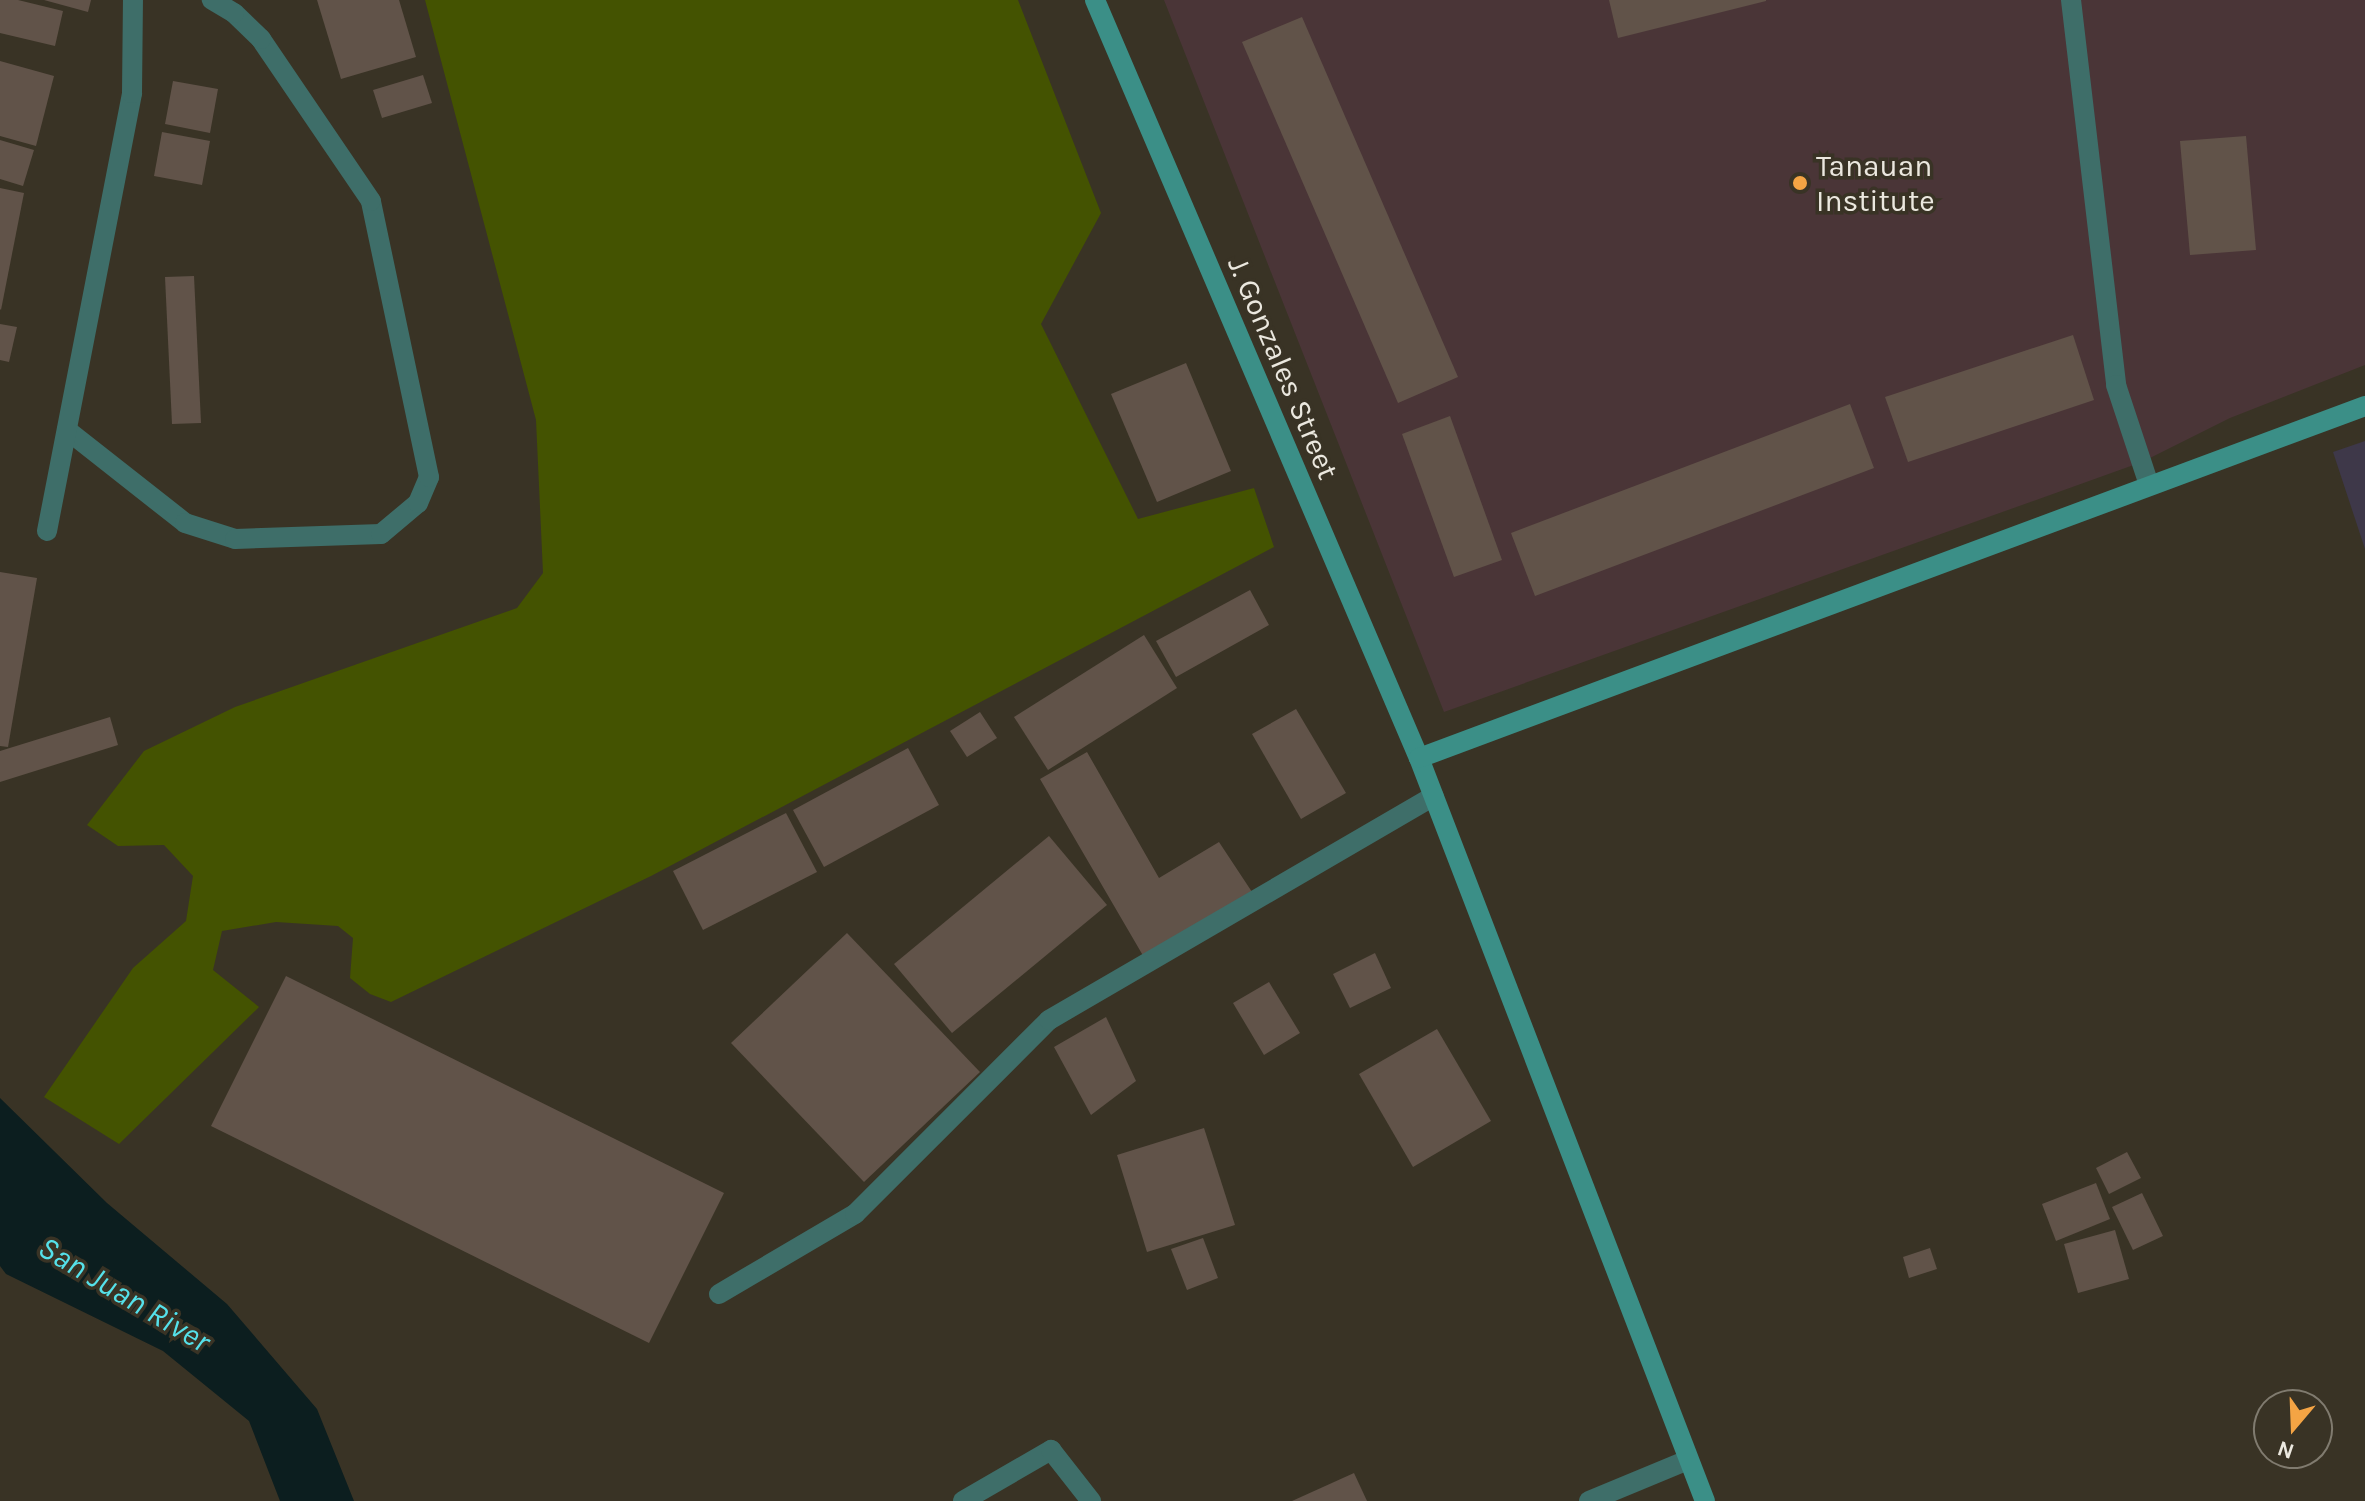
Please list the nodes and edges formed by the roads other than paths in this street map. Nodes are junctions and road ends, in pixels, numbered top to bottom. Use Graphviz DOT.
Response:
graph roads {
  1 [pos="133,0"];
  2 [pos="212,0"];
  3 [pos="1095,0"];
  4 [pos="2071,0"];
  5 [pos="2365,406"];
  6 [pos="67,430"];
  7 [pos="2149,485"];
  8 [pos="47,531"];
  9 [pos="1419,758"];
  10 [pos="1434,796"];
  11 [pos="719,1294"];
  12 [pos="1688,1460"];
  13 [pos="963,1501"];
  14 [pos="1091,1501"];
  15 [pos="1589,1501"];
  16 [pos="1705,1501"];
  1 -- 6 [label="street"];
  2 -- 6 [label="street"];
  3 -- 9 [label="main road, J. Gonzales Street"];
  4 -- 7 [label="street"];
  5 -- 7 [label="main road"];
  6 -- 8 [label="street"];
  7 -- 9 [label="main road"];
  9 -- 10 [label="main road, J. Gonzales Street"];
  10 -- 11 [label="street"];
  10 -- 12 [label="main road, J. Gonzales Street"];
  12 -- 15 [label="street"];
  12 -- 16 [label="main road, J. Gonzales Street"];
  13 -- 14 [label="street"];
}
